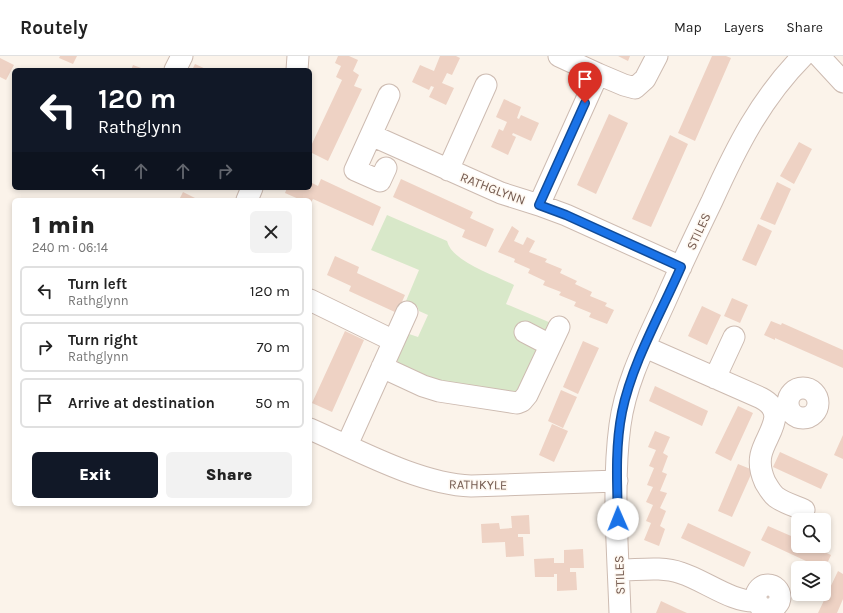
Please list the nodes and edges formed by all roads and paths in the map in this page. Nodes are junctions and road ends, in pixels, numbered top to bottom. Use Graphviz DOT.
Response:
graph roads {
  1 [pos="182,56"];
  2 [pos="298,56"];
  3 [pos="559,56"];
  4 [pos="657,56"];
  5 [pos="803,56"];
  6 [pos="819,56"];
  7 [pos="177,68"];
  8 [pos="297,68"];
  9 [pos="598,74"];
  10 [pos="843,82"];
  11 [pos="486,85"];
  12 [pos="389,95"];
  13 [pos="371,135"];
  14 [pos="386,168"];
  15 [pos="448,170"];
  16 [pos="539,205"];
  17 [pos="681,267"];
  18 [pos="312,301"];
  19 [pos="407,312"];
  20 [pos="559,326"];
  21 [pos="525,332"];
  22 [pos="734,337"];
  23 [pos="394,341"];
  24 [pos="550,345"];
  25 [pos="645,347"];
  26 [pos="382,367"];
  27 [pos="715,378"];
  28 [pos="312,430"];
  29 [pos="347,445"];
  30 [pos="617,481"];
  31 [pos="804,510"];
  32 [pos="619,570"];
  33 [pos="756,601"];
  34 [pos="620,613"];
  1 -- 7 [label="street"];
  2 -- 8 [label="street"];
  3 -- 9 [label="street"];
  4 -- 9 [label="street"];
  5 -- 17 [label="street, STILES"];
  6 -- 10 [label="street"];
  9 -- 16 [label="street, RATHGLYNN"];
  11 -- 15 [label="street, RATHGLYNN"];
  12 -- 13 [label="street"];
  13 -- 14 [label="street"];
  13 -- 15 [label="street, RATHGLYNN"];
  15 -- 16 [label="street, RATHGLYNN"];
  16 -- 17 [label="street, RATHGLYNN"];
  17 -- 25 [label="street, STILES"];
  18 -- 23 [label="street"];
  19 -- 23 [label="street"];
  20 -- 24 [label="street"];
  21 -- 24 [label="street"];
  22 -- 27 [label="street"];
  23 -- 26 [label="street"];
  24 -- 26 [label="street"];
  25 -- 27 [label="street"];
  25 -- 30 [label="street, STILES"];
  26 -- 29 [label="street"];
  27 -- 31 [label="street"];
  28 -- 29 [label="street, RATHKYLE"];
  29 -- 30 [label="street, RATHKYLE"];
  30 -- 32 [label="street, STILES"];
  32 -- 33 [label="street"];
  32 -- 34 [label="street, STILES"];
}
